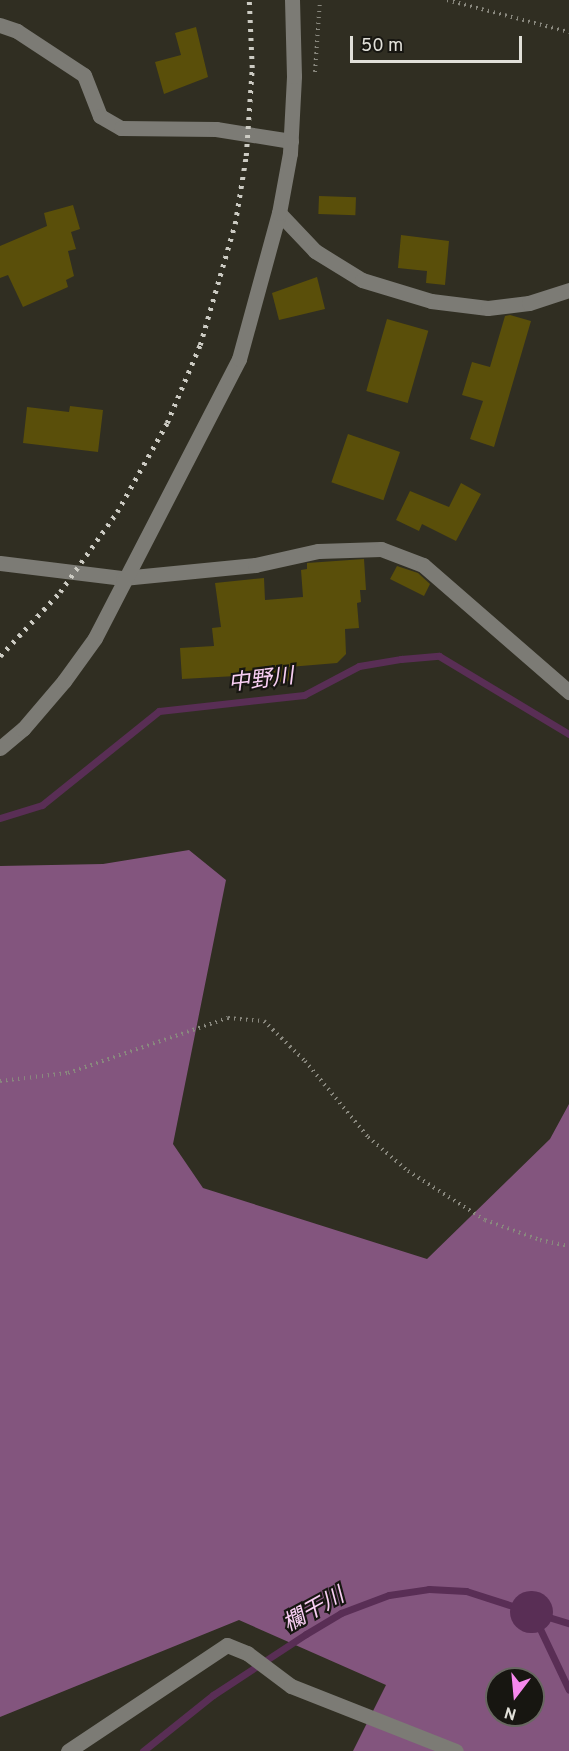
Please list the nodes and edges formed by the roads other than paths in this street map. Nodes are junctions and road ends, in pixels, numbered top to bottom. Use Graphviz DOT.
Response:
graph roads {
  1 [pos="292,0"];
  2 [pos="0,25"];
  3 [pos="291,141"];
  4 [pos="279,213"];
  5 [pos="569,290"];
  6 [pos="0,563"];
  7 [pos="123,578"];
  8 [pos="569,692"];
  9 [pos="0,748"];
  10 [pos="68,1751"];
  11 [pos="456,1751"];
  1 -- 3 [label="street"];
  2 -- 3 [label="street"];
  3 -- 4 [label="street"];
  4 -- 5 [label="street"];
  4 -- 7 [label="street"];
  6 -- 7 [label="street"];
  7 -- 8 [label="street"];
  7 -- 9 [label="street"];
  10 -- 11 [label="street"];
}
